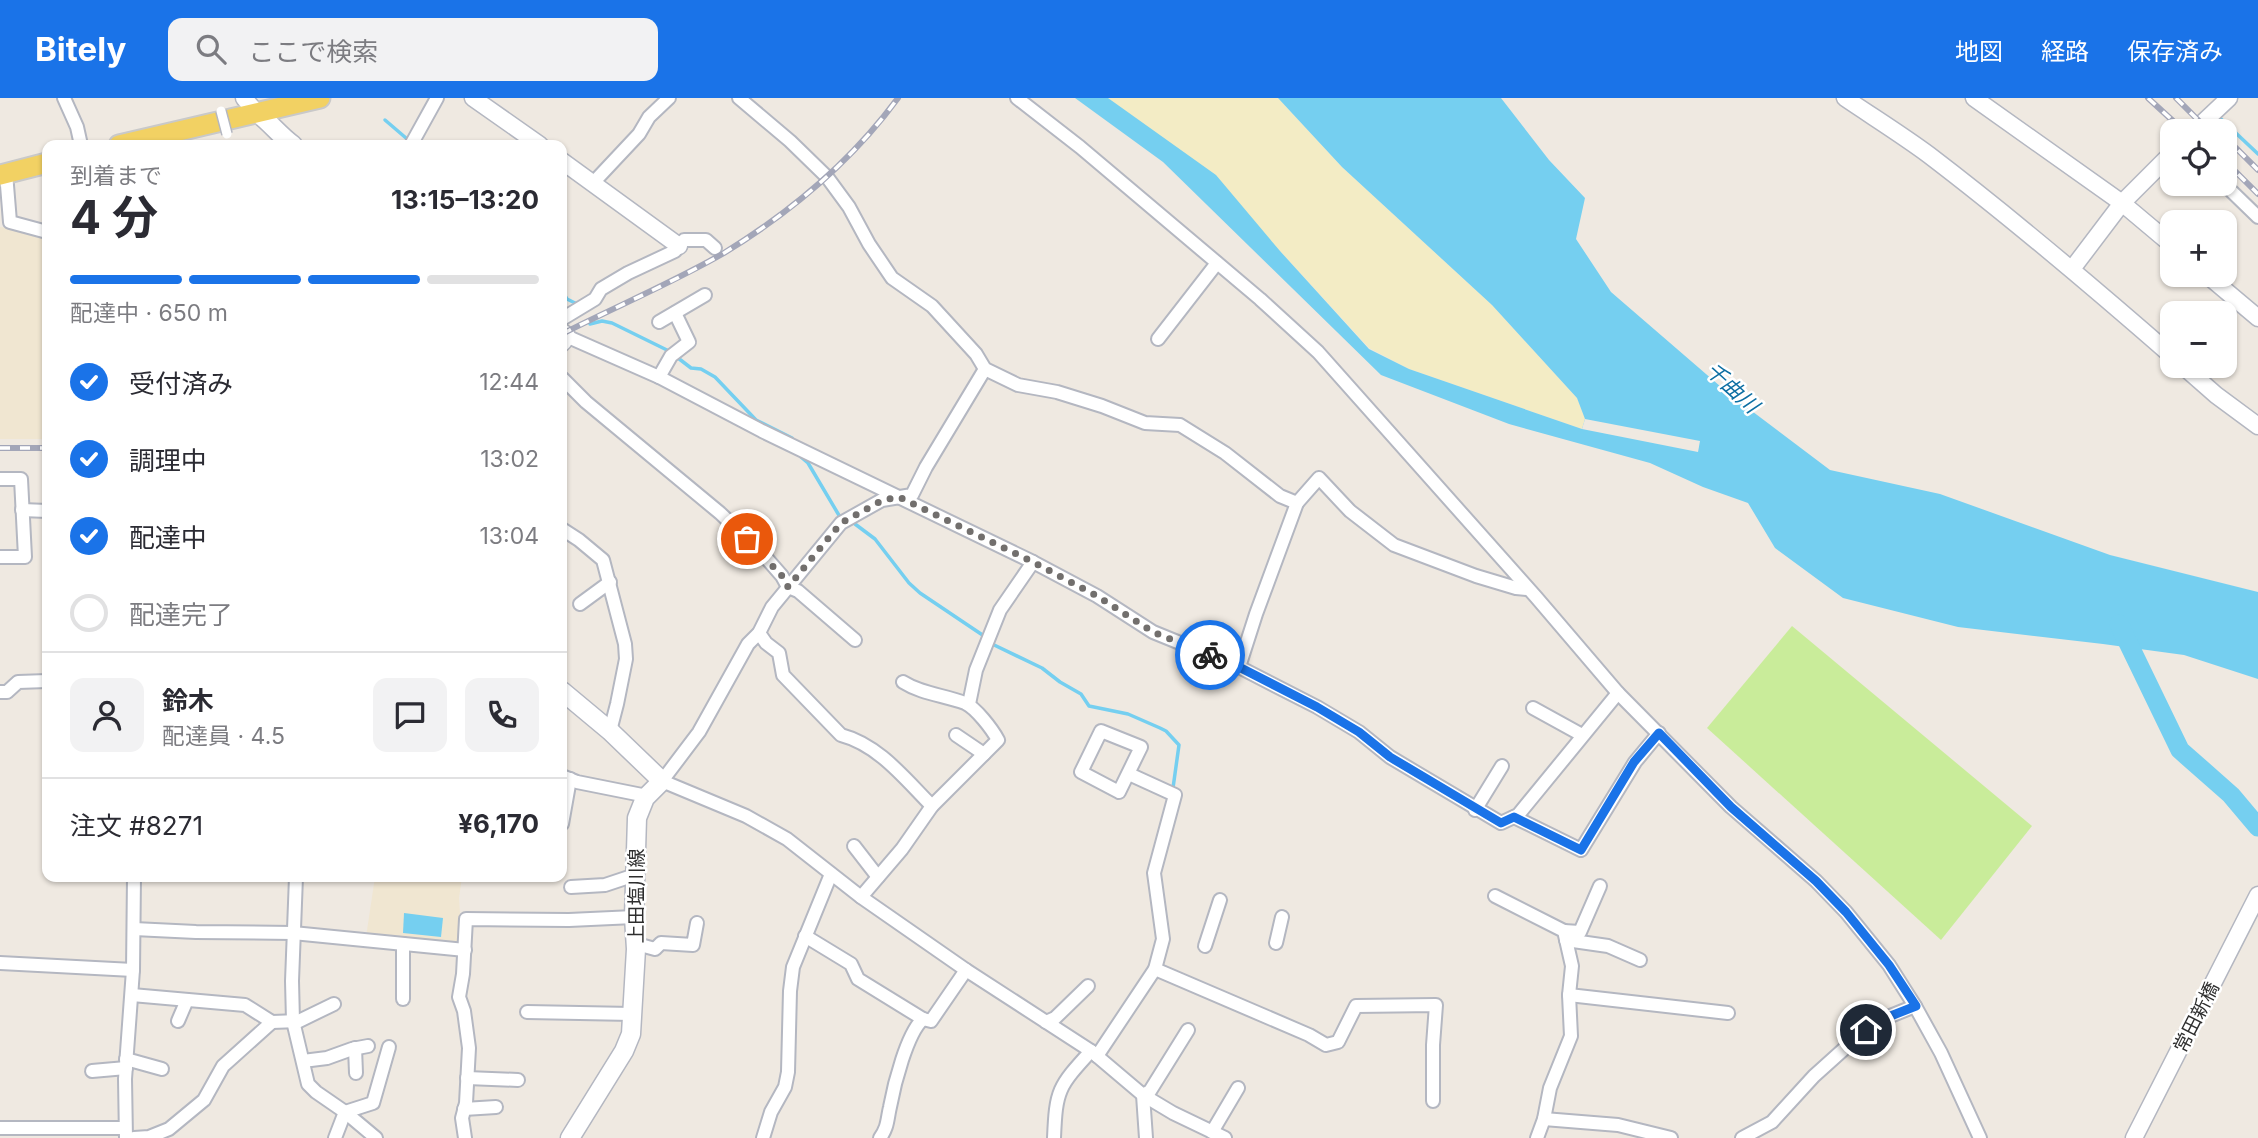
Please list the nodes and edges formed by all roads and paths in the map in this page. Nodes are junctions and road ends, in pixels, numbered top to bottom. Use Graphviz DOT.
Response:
graph roads {
  1 [pos="64,98"];
  2 [pos="320,98"];
  3 [pos="437,98"];
  4 [pos="473,98"];
  5 [pos="669,98"];
  6 [pos="739,98"];
  7 [pos="1017,98"];
  8 [pos="1845,98"];
  9 [pos="1973,98"];
  10 [pos="2229,98"];
  11 [pos="250,105"];
  12 [pos="221,111"];
  13 [pos="2207,119"];
  14 [pos="227,134"];
  15 [pos="80,140"];
  16 [pos="135,140"];
  17 [pos="286,140"];
  18 [pos="414,140"];
  19 [pos="533,140"];
  20 [pos="42,164"];
  21 [pos="567,165"];
  22 [pos="2160,165"];
  23 [pos="3,174"];
  24 [pos="593,183"];
  25 [pos="2236,196"];
  26 [pos="2122,203"];
  27 [pos="2258,217"];
  28 [pos="42,231"];
  29 [pos="2160,235"];
  30 [pos="679,246"];
  31 [pos="715,248"];
  32 [pos="1217,264"];
  33 [pos="2072,269"];
  34 [pos="2221,287"];
  35 [pos="705,295"];
  36 [pos="675,313"];
  37 [pos="2258,318"];
  38 [pos="659,322"];
  39 [pos="567,329"];
  40 [pos="567,335"];
  41 [pos="1158,339"];
  42 [pos="2160,346"];
  43 [pos="985,369"];
  44 [pos="659,377"];
  45 [pos="2197,378"];
  46 [pos="567,383"];
  47 [pos="2258,426"];
  48 [pos="0,480"];
  49 [pos="899,497"];
  50 [pos="1297,503"];
  51 [pos="22,510"];
  52 [pos="42,511"];
  53 [pos="567,532"];
  54 [pos="0,557"];
  55 [pos="1033,562"];
  56 [pos="610,582"];
  57 [pos="788,587"];
  58 [pos="1527,589"];
  59 [pos="580,604"];
  60 [pos="759,633"];
  61 [pos="855,640"];
  62 [pos="1239,667"];
  63 [pos="42,681"];
  64 [pos="903,682"];
  65 [pos="0,692"];
  66 [pos="1618,693"];
  67 [pos="567,695"];
  68 [pos="968,704"];
  69 [pos="1533,708"];
  70 [pos="610,732"];
  71 [pos="1659,733"];
  72 [pos="956,735"];
  73 [pos="1582,735"];
  74 [pos="984,754"];
  75 [pos="1502,766"];
  76 [pos="1129,774"];
  77 [pos="567,778"];
  78 [pos="662,781"];
  79 [pos="647,796"];
  80 [pos="932,806"];
  81 [pos="1475,810"];
  82 [pos="1514,817"];
  83 [pos="854,846"];
  84 [pos="831,874"];
  85 [pos="635,875"];
  86 [pos="878,877"];
  87 [pos="134,882"];
  88 [pos="296,882"];
  89 [pos="1600,886"];
  90 [pos="571,887"];
  91 [pos="2258,895"];
  92 [pos="1495,896"];
  93 [pos="861,897"];
  94 [pos="1220,900"];
  95 [pos="634,917"];
  96 [pos="1282,917"];
  97 [pos="697,923"];
  98 [pos="134,929"];
  99 [pos="293,933"];
  100 [pos="1565,935"];
  101 [pos="805,936"];
  102 [pos="1276,943"];
  103 [pos="403,944"];
  104 [pos="1205,946"];
  105 [pos="636,949"];
  106 [pos="466,950"];
  107 [pos="1640,960"];
  108 [pos="0,963"];
  109 [pos="1154,969"];
  110 [pos="133,970"];
  111 [pos="966,970"];
  112 [pos="1088,986"];
  113 [pos="132,995"];
  114 [pos="1569,995"];
  115 [pos="403,999"];
  116 [pos="187,1000"];
  117 [pos="334,1004"];
  118 [pos="1916,1006"];
  119 [pos="527,1012"];
  120 [pos="1728,1013"];
  121 [pos="632,1014"];
  122 [pos="923,1019"];
  123 [pos="178,1021"];
  124 [pos="293,1021"];
  125 [pos="272,1022"];
  126 [pos="1045,1022"];
  127 [pos="1188,1030"];
  128 [pos="389,1047"];
  129 [pos="1094,1054"];
  130 [pos="303,1062"];
  131 [pos="126,1063"];
  132 [pos="162,1069"];
  133 [pos="92,1072"];
  134 [pos="356,1073"];
  135 [pos="467,1078"];
  136 [pos="518,1080"];
  137 [pos="1238,1088"];
  138 [pos="1143,1095"];
  139 [pos="1433,1101"];
  140 [pos="496,1107"];
  141 [pos="464,1109"];
  142 [pos="345,1112"];
  143 [pos="1544,1119"];
  144 [pos="0,1128"];
  145 [pos="1212,1132"];
  146 [pos="125,1133"];
  147 [pos="134,1138"];
  148 [pos="335,1138"];
  149 [pos="376,1138"];
  150 [pos="465,1138"];
  151 [pos="570,1138"];
  152 [pos="763,1138"];
  153 [pos="880,1138"];
  154 [pos="1054,1138"];
  155 [pos="1146,1138"];
  156 [pos="1224,1138"];
  157 [pos="1537,1138"];
  158 [pos="1671,1138"];
  159 [pos="1742,1138"];
  160 [pos="1980,1138"];
  161 [pos="2134,1138"];
  1 -- 15 [label="street"];
  2 -- 11 [label="main road"];
  3 -- 18 [label="street"];
  4 -- 19 [label="street"];
  5 -- 24 [label="street"];
  6 -- 43 [label="street"];
  7 -- 32 [label="street"];
  8 -- 33 [label="street"];
  9 -- 26 [label="street"];
  10 -- 13 [label="street"];
  11 -- 16 [label="main road"];
  11 -- 17 [label="main road"];
  12 -- 14 [label="street, bridge"];
  20 -- 23 [label="main road"];
  21 -- 24 [label="street"];
  22 -- 26 [label="street"];
  23 -- 28 [label="street"];
  24 -- 30 [label="street"];
  25 -- 27 [label="street"];
  26 -- 29 [label="street"];
  26 -- 33 [label="street"];
  30 -- 31 [label="street"];
  30 -- 39 [label="street"];
  32 -- 41 [label="street"];
  32 -- 58 [label="street"];
  33 -- 42 [label="street"];
  34 -- 37 [label="street"];
  35 -- 36 [label="street"];
  36 -- 38 [label="street"];
  36 -- 44 [label="street"];
  40 -- 44 [label="street"];
  43 -- 49 [label="street"];
  43 -- 50 [label="street"];
  44 -- 49 [label="street"];
  45 -- 47 [label="street"];
  46 -- 57 [label="street"];
  48 -- 51 [label="street"];
  49 -- 55 [label="street"];
  49 -- 57 [label="street"];
  50 -- 58 [label="street"];
  50 -- 62 [label="street"];
  51 -- 52 [label="street"];
  51 -- 54 [label="street"];
  53 -- 56 [label="street"];
  55 -- 62 [label="street"];
  55 -- 68 [label="street"];
  56 -- 59 [label="street"];
  56 -- 70 [label="street"];
  57 -- 60 [label="street"];
  57 -- 61 [label="street"];
  58 -- 66 [label="street"];
  60 -- 78 [label="street"];
  60 -- 80 [label="street"];
  62 -- 81 [label="street"];
  63 -- 65 [label="street"];
  64 -- 68 [label="street"];
  66 -- 71 [label="street"];
  66 -- 73 [label="street"];
  67 -- 70 [label="main road"];
  68 -- 74 [label="street"];
  69 -- 73 [label="street"];
  70 -- 78 [label="main road"];
  71 -- 82 [label="street"];
  71 -- 118 [label="street"];
  72 -- 74 [label="street"];
  73 -- 82 [label="street"];
  74 -- 80 [label="street"];
  75 -- 81 [label="street"];
  76 -- 76 [label="street"];
  76 -- 109 [label="street"];
  77 -- 79 [label="street"];
  78 -- 79 [label="main road, 上田塩川線"];
  78 -- 84 [label="street"];
  79 -- 85 [label="main road, 上田塩川線"];
  80 -- 86 [label="street"];
  81 -- 82 [label="street"];
  83 -- 86 [label="street"];
  84 -- 93 [label="street"];
  84 -- 101 [label="street"];
  85 -- 90 [label="street"];
  85 -- 95 [label="main road, 上田塩川線"];
  86 -- 93 [label="street"];
  87 -- 98 [label="street"];
  88 -- 99 [label="street"];
  89 -- 100 [label="street"];
  91 -- 161 [label="street, 常田新橋"];
  92 -- 100 [label="street"];
  93 -- 111 [label="street"];
  94 -- 104 [label="street"];
  95 -- 105 [label="main road, 上田塩川線"];
  95 -- 106 [label="street"];
  96 -- 102 [label="street"];
  97 -- 105 [label="street"];
  98 -- 99 [label="street"];
  98 -- 110 [label="street"];
  99 -- 103 [label="street"];
  99 -- 124 [label="street"];
  100 -- 107 [label="street"];
  100 -- 114 [label="street"];
  101 -- 122 [label="street"];
  101 -- 152 [label="street"];
  103 -- 106 [label="street"];
  103 -- 115 [label="street"];
  105 -- 121 [label="main road, 上田塩川線"];
  106 -- 135 [label="street"];
  108 -- 110 [label="street"];
  109 -- 129 [label="street"];
  109 -- 139 [label="street"];
  110 -- 113 [label="street"];
  111 -- 122 [label="street"];
  111 -- 126 [label="street"];
  112 -- 126 [label="street"];
  113 -- 116 [label="street"];
  113 -- 131 [label="street"];
  114 -- 120 [label="street"];
  114 -- 143 [label="street"];
  116 -- 123 [label="street"];
  116 -- 125 [label="street"];
  117 -- 124 [label="street"];
  118 -- 159 [label="street"];
  118 -- 160 [label="street"];
  119 -- 121 [label="street"];
  121 -- 151 [label="main road, 上田塩川線"];
  122 -- 153 [label="street"];
  124 -- 125 [label="street"];
  124 -- 130 [label="street"];
  125 -- 147 [label="street"];
  126 -- 129 [label="street"];
  127 -- 138 [label="street"];
  128 -- 142 [label="street"];
  129 -- 138 [label="street"];
  129 -- 154 [label="street"];
  130 -- 134 [label="street"];
  130 -- 142 [label="street"];
  131 -- 132 [label="street"];
  131 -- 133 [label="street"];
  131 -- 146 [label="street"];
  135 -- 136 [label="street"];
  135 -- 141 [label="street"];
  137 -- 145 [label="street"];
  138 -- 145 [label="street"];
  138 -- 155 [label="street"];
  140 -- 141 [label="street"];
  141 -- 150 [label="street"];
  142 -- 148 [label="street"];
  142 -- 149 [label="street"];
  143 -- 157 [label="street"];
  143 -- 158 [label="street"];
  144 -- 146 [label="street"];
  145 -- 156 [label="street"];
}
